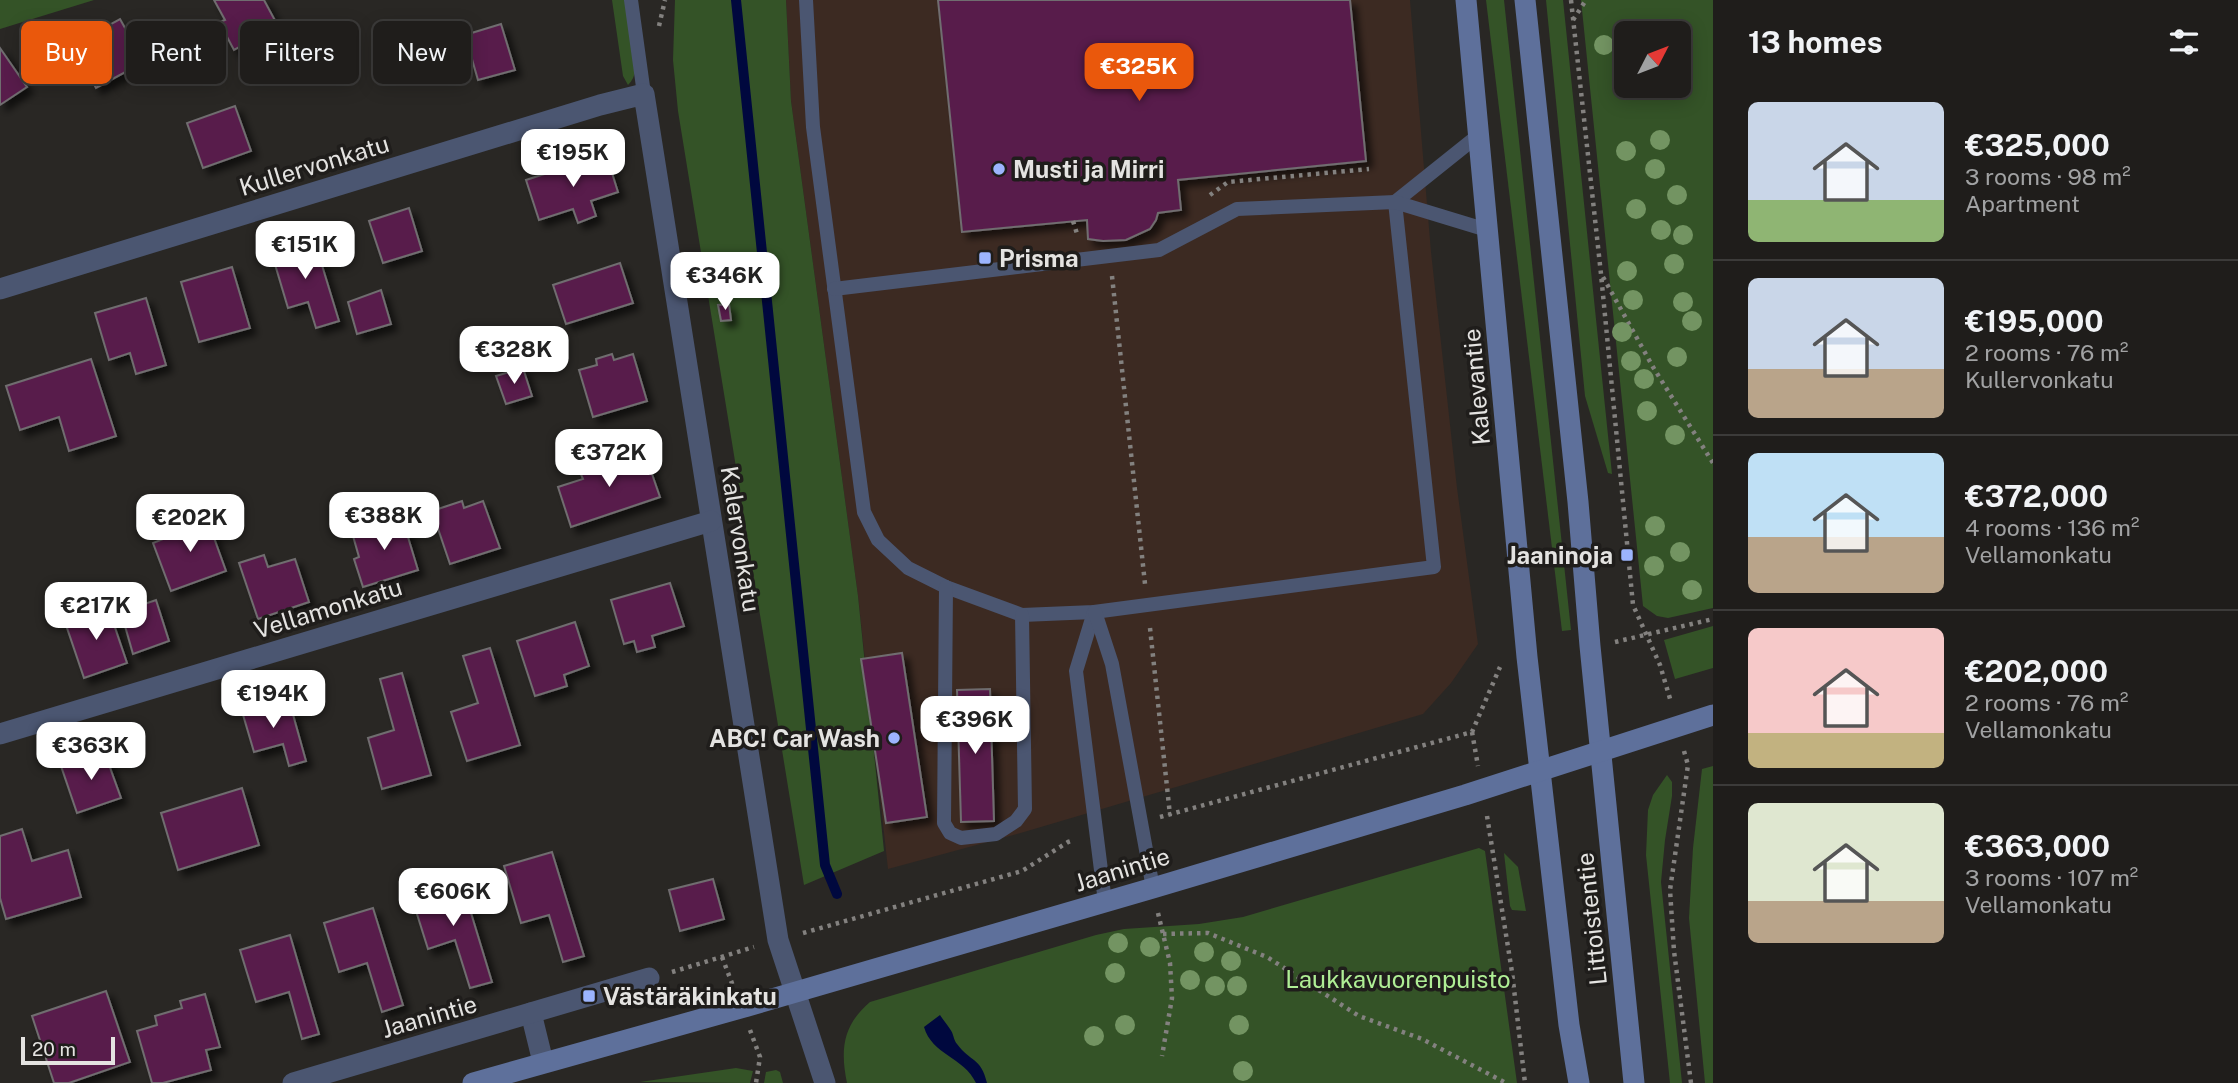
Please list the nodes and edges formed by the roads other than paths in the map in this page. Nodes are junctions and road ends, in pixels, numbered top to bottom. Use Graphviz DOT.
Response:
graph roads {
  1 [pos="631,0"];
  2 [pos="806,0"];
  3 [pos="1466,0"];
  4 [pos="1525,0"];
  5 [pos="644,94"];
  6 [pos="1480,134"];
  7 [pos="1395,202"];
  8 [pos="1488,230"];
  9 [pos="0,289"];
  10 [pos="834,289"];
  11 [pos="711,521"];
  12 [pos="946,587"];
  13 [pos="1094,612"];
  14 [pos="1022,615"];
  15 [pos="1713,715"];
  16 [pos="0,734"];
  17 [pos="1601,750"];
  18 [pos="1540,770"];
  19 [pos="1153,888"];
  20 [pos="1105,902"];
  21 [pos="649,978"];
  22 [pos="796,991"];
  23 [pos="531,1013"];
  24 [pos="543,1062"];
  25 [pos="293,1083"];
  26 [pos="473,1083"];
  27 [pos="825,1083"];
  28 [pos="1578,1083"];
  29 [pos="1634,1083"];
  1 -- 5 [label="lane"];
  2 -- 10 [label="lane"];
  3 -- 6 [label="main road, Kalevantie"];
  4 -- 17 [label="main road"];
  5 -- 9 [label="street, Kullervonkatu"];
  5 -- 11 [label="street, Kalervonkatu"];
  6 -- 7 [label="lane"];
  6 -- 8 [label="main road, Kalevantie"];
  7 -- 8 [label="lane"];
  7 -- 10 [label="lane"];
  7 -- 13 [label="lane"];
  8 -- 18 [label="main road, Kalevantie"];
  10 -- 12 [label="lane"];
  11 -- 16 [label="street, Vellamonkatu"];
  11 -- 22 [label="street, Kalervonkatu"];
  12 -- 14 [label="lane"];
  12 -- 14 [label="lane"];
  13 -- 14 [label="lane"];
  13 -- 19 [label="lane"];
  13 -- 20 [label="lane"];
  15 -- 17 [label="main road, Jaanintie"];
  17 -- 18 [label="main road, Jaanintie"];
  17 -- 29 [label="main road, Littoistentie"];
  18 -- 19 [label="main road, Jaanintie"];
  18 -- 28 [label="main road, Littoistentie"];
  19 -- 20 [label="main road, Jaanintie"];
  20 -- 22 [label="main road, Jaanintie"];
  21 -- 23 [label="street, Jaanintie"];
  22 -- 24 [label="main road, Jaanintie"];
  22 -- 27 [label="street"];
  23 -- 24 [label="street"];
  23 -- 25 [label="street, Jaanintie"];
  24 -- 26 [label="main road, Jaanintie"];
}
